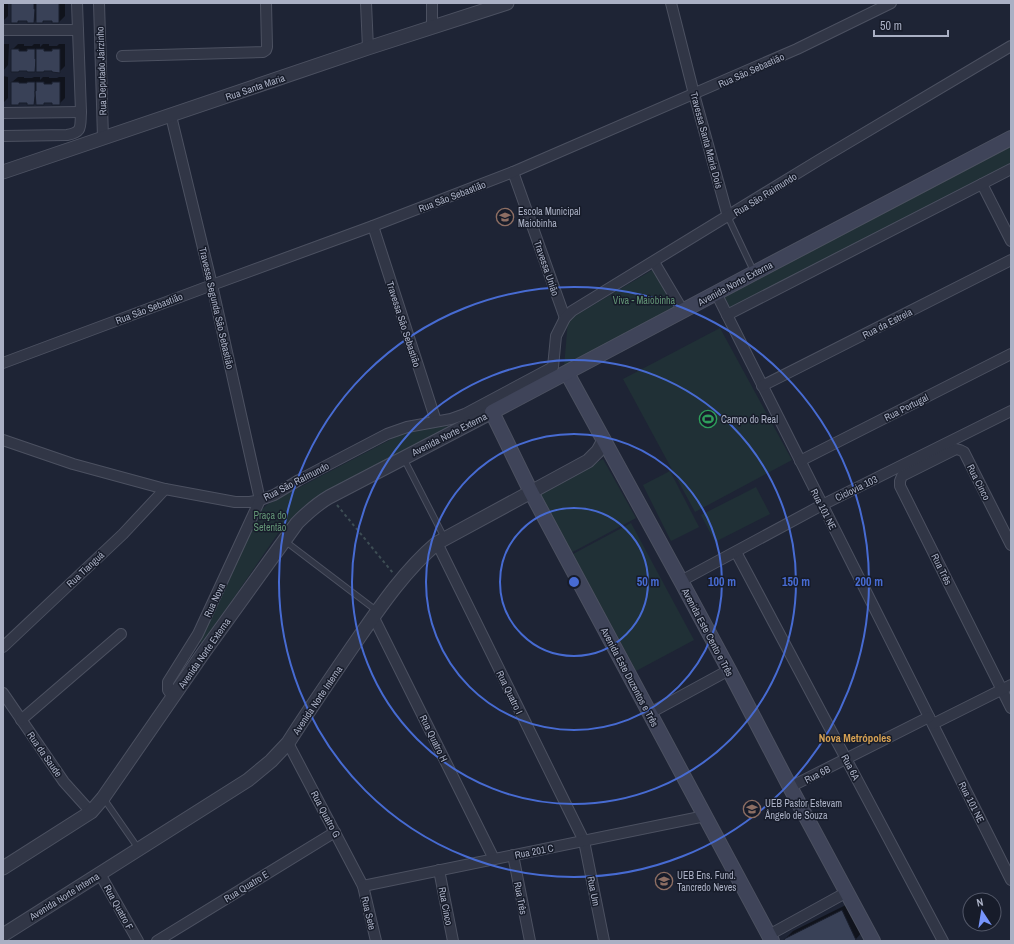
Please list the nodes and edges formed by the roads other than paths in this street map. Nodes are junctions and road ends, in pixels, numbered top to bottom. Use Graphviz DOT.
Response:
graph roads {
  1 [pos="77,3"];
  2 [pos="99,3"];
  3 [pos="266,3"];
  4 [pos="366,3"];
  5 [pos="432,3"];
  6 [pos="507,3"];
  7 [pos="671,3"];
  8 [pos="891,3"];
  9 [pos="432,27"];
  10 [pos="3,30"];
  11 [pos="78,30"];
  12 [pos="1011,46"];
  13 [pos="368,48"];
  14 [pos="122,56"];
  15 [pos="694,94"];
  16 [pos="80,112"];
  17 [pos="3,113"];
  18 [pos="171,116"];
  19 [pos="3,136"];
  20 [pos="103,138"];
  21 [pos="1011,138"];
  22 [pos="1011,169"];
  23 [pos="3,172"];
  24 [pos="513,172"];
  25 [pos="982,184"];
  26 [pos="728,217"];
  27 [pos="373,226"];
  28 [pos="1011,241"];
  29 [pos="1011,260"];
  30 [pos="654,262"];
  31 [pos="754,273"];
  32 [pos="212,284"];
  33 [pos="716,293"];
  34 [pos="683,311"];
  35 [pos="727,315"];
  36 [pos="565,318"];
  37 [pos="1011,354"];
  38 [pos="3,363"];
  39 [pos="559,372"];
  40 [pos="762,386"];
  41 [pos="1011,411"];
  42 [pos="492,412"];
  43 [pos="436,421"];
  44 [pos="3,440"];
  45 [pos="604,440"];
  46 [pos="403,458"];
  47 [pos="927,458"];
  48 [pos="800,461"];
  49 [pos="165,490"];
  50 [pos="531,492"];
  51 [pos="260,500"];
  52 [pos="822,505"];
  53 [pos="285,540"];
  54 [pos="441,540"];
  55 [pos="1011,545"];
  56 [pos="736,552"];
  57 [pos="681,581"];
  58 [pos="375,614"];
  59 [pos="121,634"];
  60 [pos="3,647"];
  61 [pos="729,670"];
  62 [pos="1006,688"];
  63 [pos="3,693"];
  64 [pos="173,697"];
  65 [pos="1011,708"];
  66 [pos="650,714"];
  67 [pos="21,720"];
  68 [pos="931,720"];
  69 [pos="288,742"];
  70 [pos="846,759"];
  71 [pos="790,787"];
  72 [pos="103,798"];
  73 [pos="91,812"];
  74 [pos="705,816"];
  75 [pos="335,832"];
  76 [pos="584,841"];
  77 [pos="139,849"];
  78 [pos="513,855"];
  79 [pos="494,859"];
  80 [pos="3,868"];
  81 [pos="440,870"];
  82 [pos="100,874"];
  83 [pos="1011,880"];
  84 [pos="363,886"];
  85 [pos="847,892"];
  86 [pos="3,935"];
  87 [pos="770,938"];
  88 [pos="138,941"];
  89 [pos="157,941"];
  90 [pos="376,941"];
  91 [pos="453,941"];
  92 [pos="530,941"];
  93 [pos="604,941"];
  94 [pos="872,941"];
  95 [pos="943,941"];
  1 -- 11 [label="street"];
  2 -- 20 [label="street, Rua Deputado Jairzinho"];
  3 -- 14 [label="street"];
  4 -- 13 [label="street"];
  5 -- 9 [label="street"];
  6 -- 9 [label="street, Rua Santa Maria"];
  7 -- 15 [label="street, Travessa Santa Maria Dois"];
  8 -- 15 [label="street, Rua São Sebastião"];
  9 -- 13 [label="street, Rua Santa Maria"];
  10 -- 11 [label="street"];
  11 -- 16 [label="street"];
  12 -- 26 [label="street, Rua São Raimundo"];
  13 -- 18 [label="street, Rua Santa Maria"];
  15 -- 24 [label="street, Rua São Sebastião"];
  15 -- 26 [label="street, Travessa Santa Maria Dois"];
  16 -- 17 [label="street"];
  16 -- 19 [label="street"];
  18 -- 20 [label="street, Rua Santa Maria"];
  18 -- 32 [label="street, Travessa Segunda São Sebastião"];
  20 -- 23 [label="street, Rua Santa Maria"];
  21 -- 31 [label="main road, Avenida Norte Externa"];
  22 -- 25 [label="street"];
  24 -- 27 [label="street, Rua São Sebastião"];
  24 -- 36 [label="street, Travessa União"];
  25 -- 28 [label="street"];
  25 -- 35 [label="street"];
  26 -- 30 [label="street, Rua São Raimundo"];
  26 -- 31 [label="lane, Travessa Santa Maria Dois"];
  27 -- 32 [label="street, Rua São Sebastião"];
  27 -- 43 [label="street, Travessa São Sebastião"];
  29 -- 40 [label="street, Rua da Estrela"];
  30 -- 34 [label="street"];
  30 -- 36 [label="street, Rua São Raimundo"];
  31 -- 33 [label="main road, Avenida Norte Externa"];
  32 -- 38 [label="street, Rua São Sebastião"];
  32 -- 51 [label="street, Travessa Segunda São Sebastião"];
  33 -- 34 [label="main road, Avenida Norte Externa"];
  33 -- 35 [label="street, Rua 101 NE"];
  34 -- 39 [label="main road, Avenida Norte Externa"];
  35 -- 40 [label="street, Rua 101 NE"];
  36 -- 39 [label="street, Rua São Raimundo"];
  37 -- 48 [label="street, Rua Portugal"];
  39 -- 42 [label="main road, Avenida Norte Externa"];
  39 -- 43 [label="street, Rua São Raimundo"];
  39 -- 45 [label="main road, Avenida Este Cento e Três"];
  40 -- 48 [label="street, Rua 101 NE"];
  41 -- 47 [label="street, Ciclovia 103"];
  42 -- 46 [label="street, Avenida Norte Externa"];
  42 -- 50 [label="main road, Avenida Este Duzentos e Três"];
  43 -- 51 [label="street, Rua São Raimundo"];
  44 -- 49 [label="street, Rua São Raimundo"];
  45 -- 50 [label="street, Avenida Norte Interna"];
  45 -- 57 [label="main road, Avenida Este Cento e Três"];
  46 -- 53 [label="street, Avenida Norte Externa"];
  46 -- 54 [label="lane"];
  47 -- 52 [label="street, Ciclovia 103"];
  47 -- 55 [label="street, Rua Cinco"];
  47 -- 62 [label="street, Rua Três"];
  48 -- 52 [label="street, Rua 101 NE"];
  49 -- 51 [label="street, Rua São Raimundo"];
  49 -- 60 [label="street, Rua Tianguá"];
  50 -- 54 [label="street, Avenida Norte Interna"];
  50 -- 66 [label="main road, Avenida Este Duzentos e Três"];
  51 -- 64 [label="street, Rua Nova"];
  52 -- 56 [label="street, Ciclovia 103"];
  52 -- 68 [label="street, Rua 101 NE"];
  53 -- 58 [label="lane"];
  53 -- 64 [label="street, Avenida Norte Externa"];
  54 -- 58 [label="street, Avenida Norte Interna"];
  54 -- 76 [label="street, Rua Quatro I"];
  56 -- 57 [label="street, Ciclovia 103"];
  56 -- 70 [label="street, Rua 6A"];
  57 -- 61 [label="main road, Avenida Este Cento e Três"];
  58 -- 69 [label="street, Avenida Norte Interna"];
  58 -- 79 [label="street, Rua Quatro H"];
  59 -- 67 [label="street"];
  61 -- 66 [label="street"];
  61 -- 71 [label="main road, Avenida Este Cento e Três"];
  62 -- 65 [label="street, Rua Três"];
  62 -- 68 [label="street"];
  63 -- 67 [label="street, Rua da Saude"];
  64 -- 72 [label="street, Avenida Norte Externa"];
  66 -- 74 [label="main road, Avenida Este Duzentos e Três"];
  67 -- 73 [label="street, Rua da Saude"];
  68 -- 70 [label="street, Rua 6B"];
  68 -- 83 [label="street, Rua 101 NE"];
  69 -- 75 [label="street, Rua Quatro G"];
  69 -- 77 [label="street, Avenida Norte Interna"];
  70 -- 71 [label="street, Rua 6B"];
  70 -- 95 [label="street, Rua 6A"];
  71 -- 85 [label="main road, Avenida Este Cento e Três"];
  72 -- 73 [label="street, Avenida Norte Externa"];
  72 -- 77 [label="lane"];
  73 -- 80 [label="street, Avenida Norte Externa"];
  74 -- 76 [label="street, Rua 201 C"];
  74 -- 87 [label="main road, Avenida Este Duzentos e Três"];
  75 -- 84 [label="street, Rua Quatro G"];
  75 -- 89 [label="street, Rua Quatro E"];
  76 -- 78 [label="street, Rua 201 C"];
  76 -- 93 [label="street, Rua Um"];
  77 -- 82 [label="street, Avenida Norte Interna"];
  78 -- 79 [label="street, Rua 201 C"];
  78 -- 92 [label="street, Rua Três"];
  79 -- 81 [label="street, Rua 201 C"];
  81 -- 84 [label="street, Rua 201 C"];
  81 -- 91 [label="street, Rua Cinco"];
  82 -- 86 [label="street, Avenida Norte Interna"];
  82 -- 88 [label="street, Rua Quatro F"];
  84 -- 90 [label="street, Rua Sete"];
  85 -- 87 [label="street"];
  85 -- 94 [label="main road, Avenida Este Cento e Três"];
}
